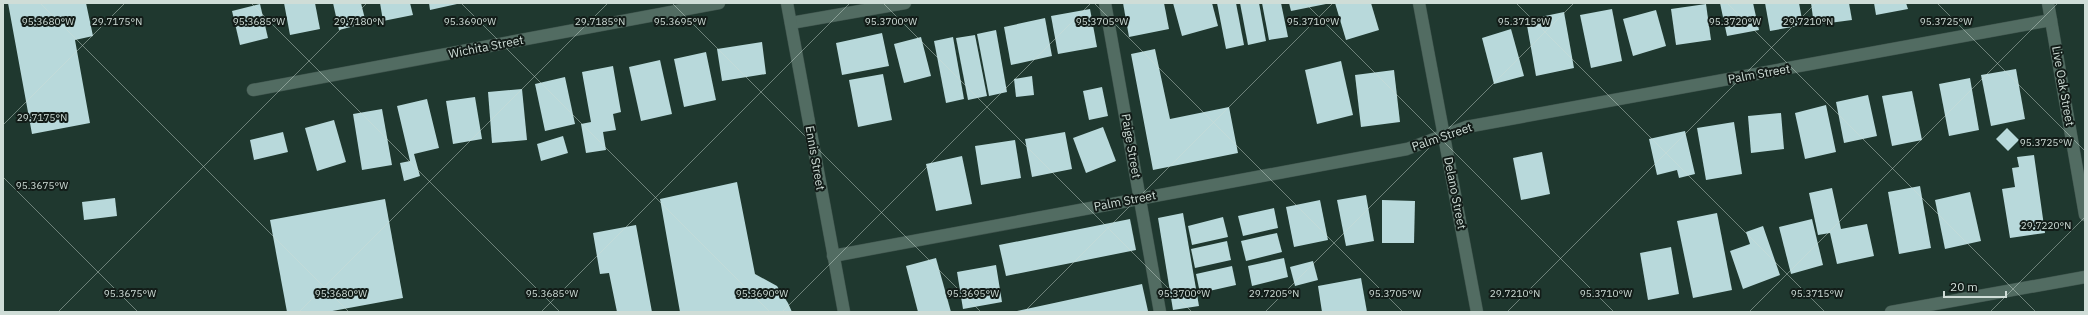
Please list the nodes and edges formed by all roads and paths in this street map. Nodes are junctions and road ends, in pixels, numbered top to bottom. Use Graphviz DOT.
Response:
graph roads {
  1 [pos="720,3"];
  2 [pos="787,3"];
  3 [pos="905,3"];
  4 [pos="1105,3"];
  5 [pos="1419,3"];
  6 [pos="2048,3"];
  7 [pos="2051,20"];
  8 [pos="791,23"];
  9 [pos="253,90"];
  10 [pos="1444,136"];
  11 [pos="2082,176"];
  12 [pos="1140,198"];
  13 [pos="2085,216"];
  14 [pos="833,256"];
  15 [pos="2085,277"];
  16 [pos="844,312"];
  17 [pos="1160,312"];
  18 [pos="1477,312"];
  19 [pos="1891,312"];
  1 -- 9 [label="street, Wichita Street"];
  2 -- 8 [label="street, Ennis Street"];
  3 -- 8 [label="street"];
  4 -- 12 [label="street, Paige Street"];
  5 -- 10 [label="street, Delano Street"];
  6 -- 7 [label="street, Live Oak Street"];
  7 -- 10 [label="street, Palm Street"];
  7 -- 11 [label="street, Live Oak Street"];
  8 -- 14 [label="street, Ennis Street"];
  10 -- 12 [label="street, Palm Street"];
  10 -- 18 [label="street, Delano Street"];
  11 -- 13 [label="street, Live Oak Street"];
  12 -- 14 [label="street, Palm Street"];
  12 -- 17 [label="street, Paige Street"];
  14 -- 16 [label="street, Ennis Street"];
  15 -- 19 [label="street"];
}
